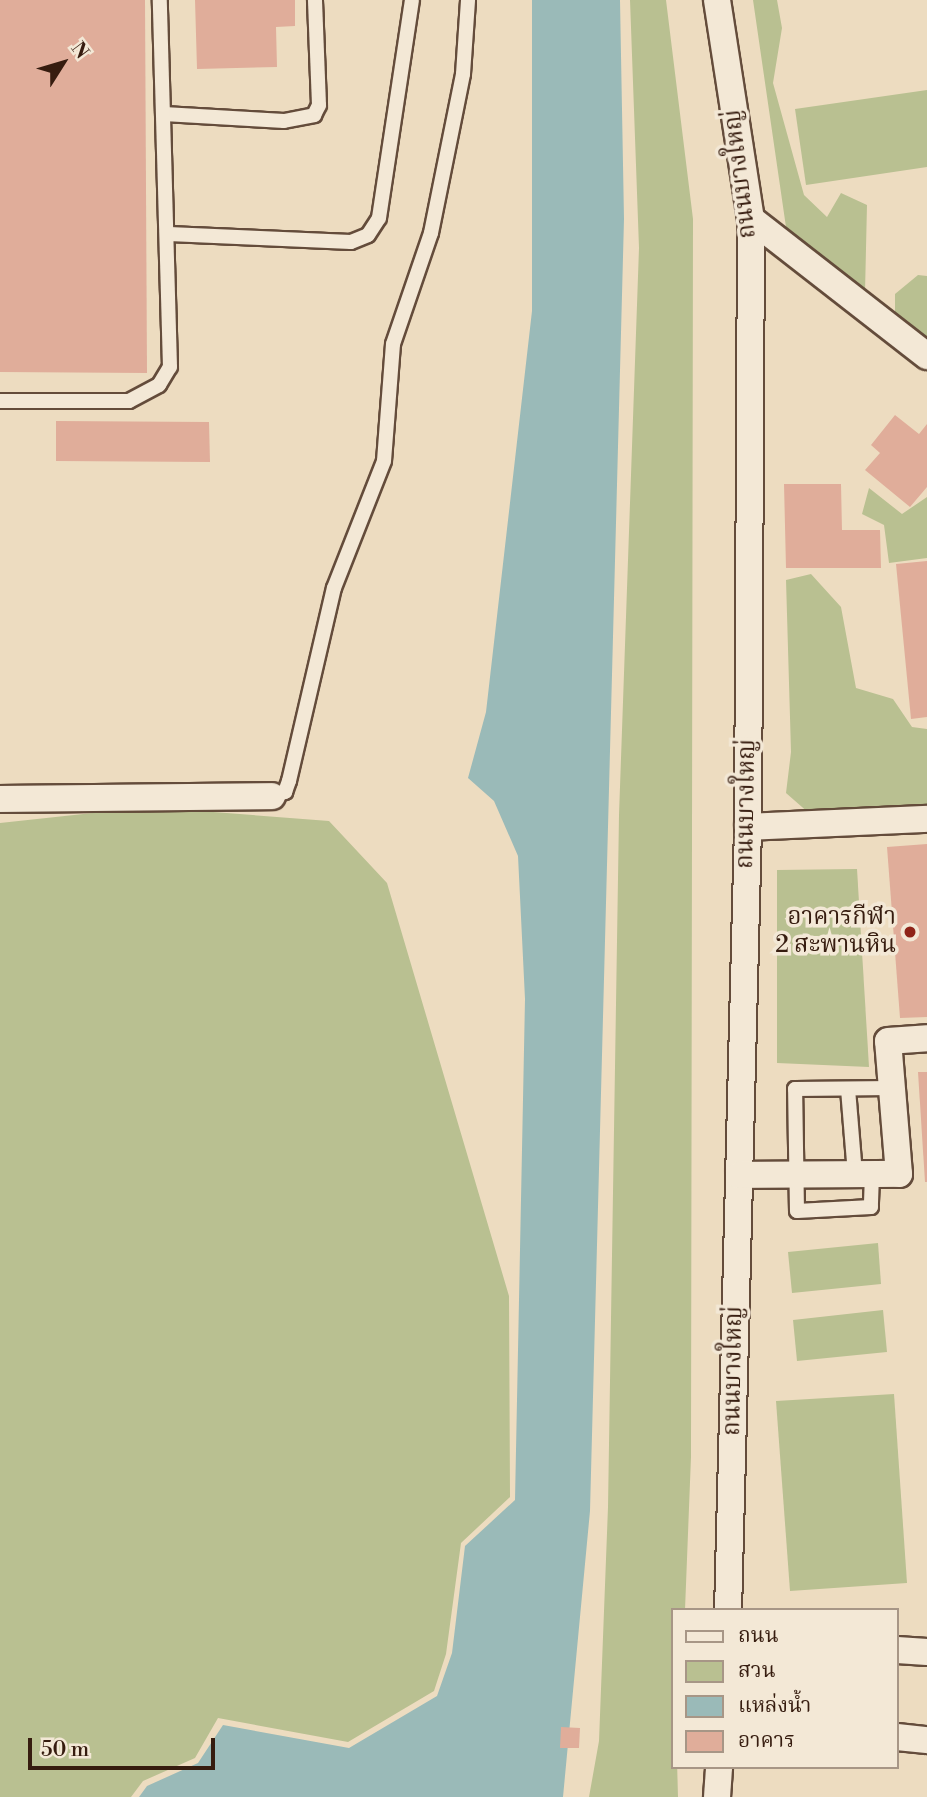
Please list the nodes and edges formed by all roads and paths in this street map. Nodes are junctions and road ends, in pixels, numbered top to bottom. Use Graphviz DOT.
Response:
graph roads {
  1 [pos="160,0"];
  2 [pos="315,0"];
  3 [pos="412,0"];
  4 [pos="468,0"];
  5 [pos="717,0"];
  6 [pos="164,114"];
  7 [pos="751,219"];
  8 [pos="169,234"];
  9 [pos="927,356"];
  10 [pos="0,401"];
  11 [pos="272,796"];
  12 [pos="0,799"];
  13 [pos="927,820"];
  14 [pos="748,827"];
  15 [pos="927,1038"];
  16 [pos="892,1088"];
  17 [pos="848,1089"];
  18 [pos="863,1174"];
  19 [pos="739,1175"];
  20 [pos="796,1175"];
  21 [pos="728,1608"];
  22 [pos="899,1650"];
  23 [pos="927,1652"];
  24 [pos="899,1737"];
  25 [pos="927,1740"];
  26 [pos="719,1769"];
  27 [pos="717,1797"];
  1 -- 6 [label="lane"];
  2 -- 6 [label="lane"];
  3 -- 8 [label="lane"];
  4 -- 11 [label="lane"];
  5 -- 7 [label="street, ถนนบางใหญ่"];
  6 -- 8 [label="lane"];
  7 -- 9 [label="street"];
  7 -- 14 [label="street, ถนนบางใหญ่"];
  8 -- 10 [label="lane"];
  11 -- 12 [label="street"];
  13 -- 14 [label="street"];
  14 -- 19 [label="street, ถนนบางใหญ่"];
  15 -- 16 [label="street"];
  16 -- 17 [label="lane"];
  16 -- 18 [label="street"];
  17 -- 18 [label="lane"];
  17 -- 20 [label="lane"];
  18 -- 20 [label="street"];
  18 -- 20 [label="lane"];
  19 -- 20 [label="street"];
  19 -- 21 [label="street, ถนนบางใหญ่"];
  22 -- 23 [label="street"];
  24 -- 25 [label="street"];
  26 -- 27 [label="street"];
}
